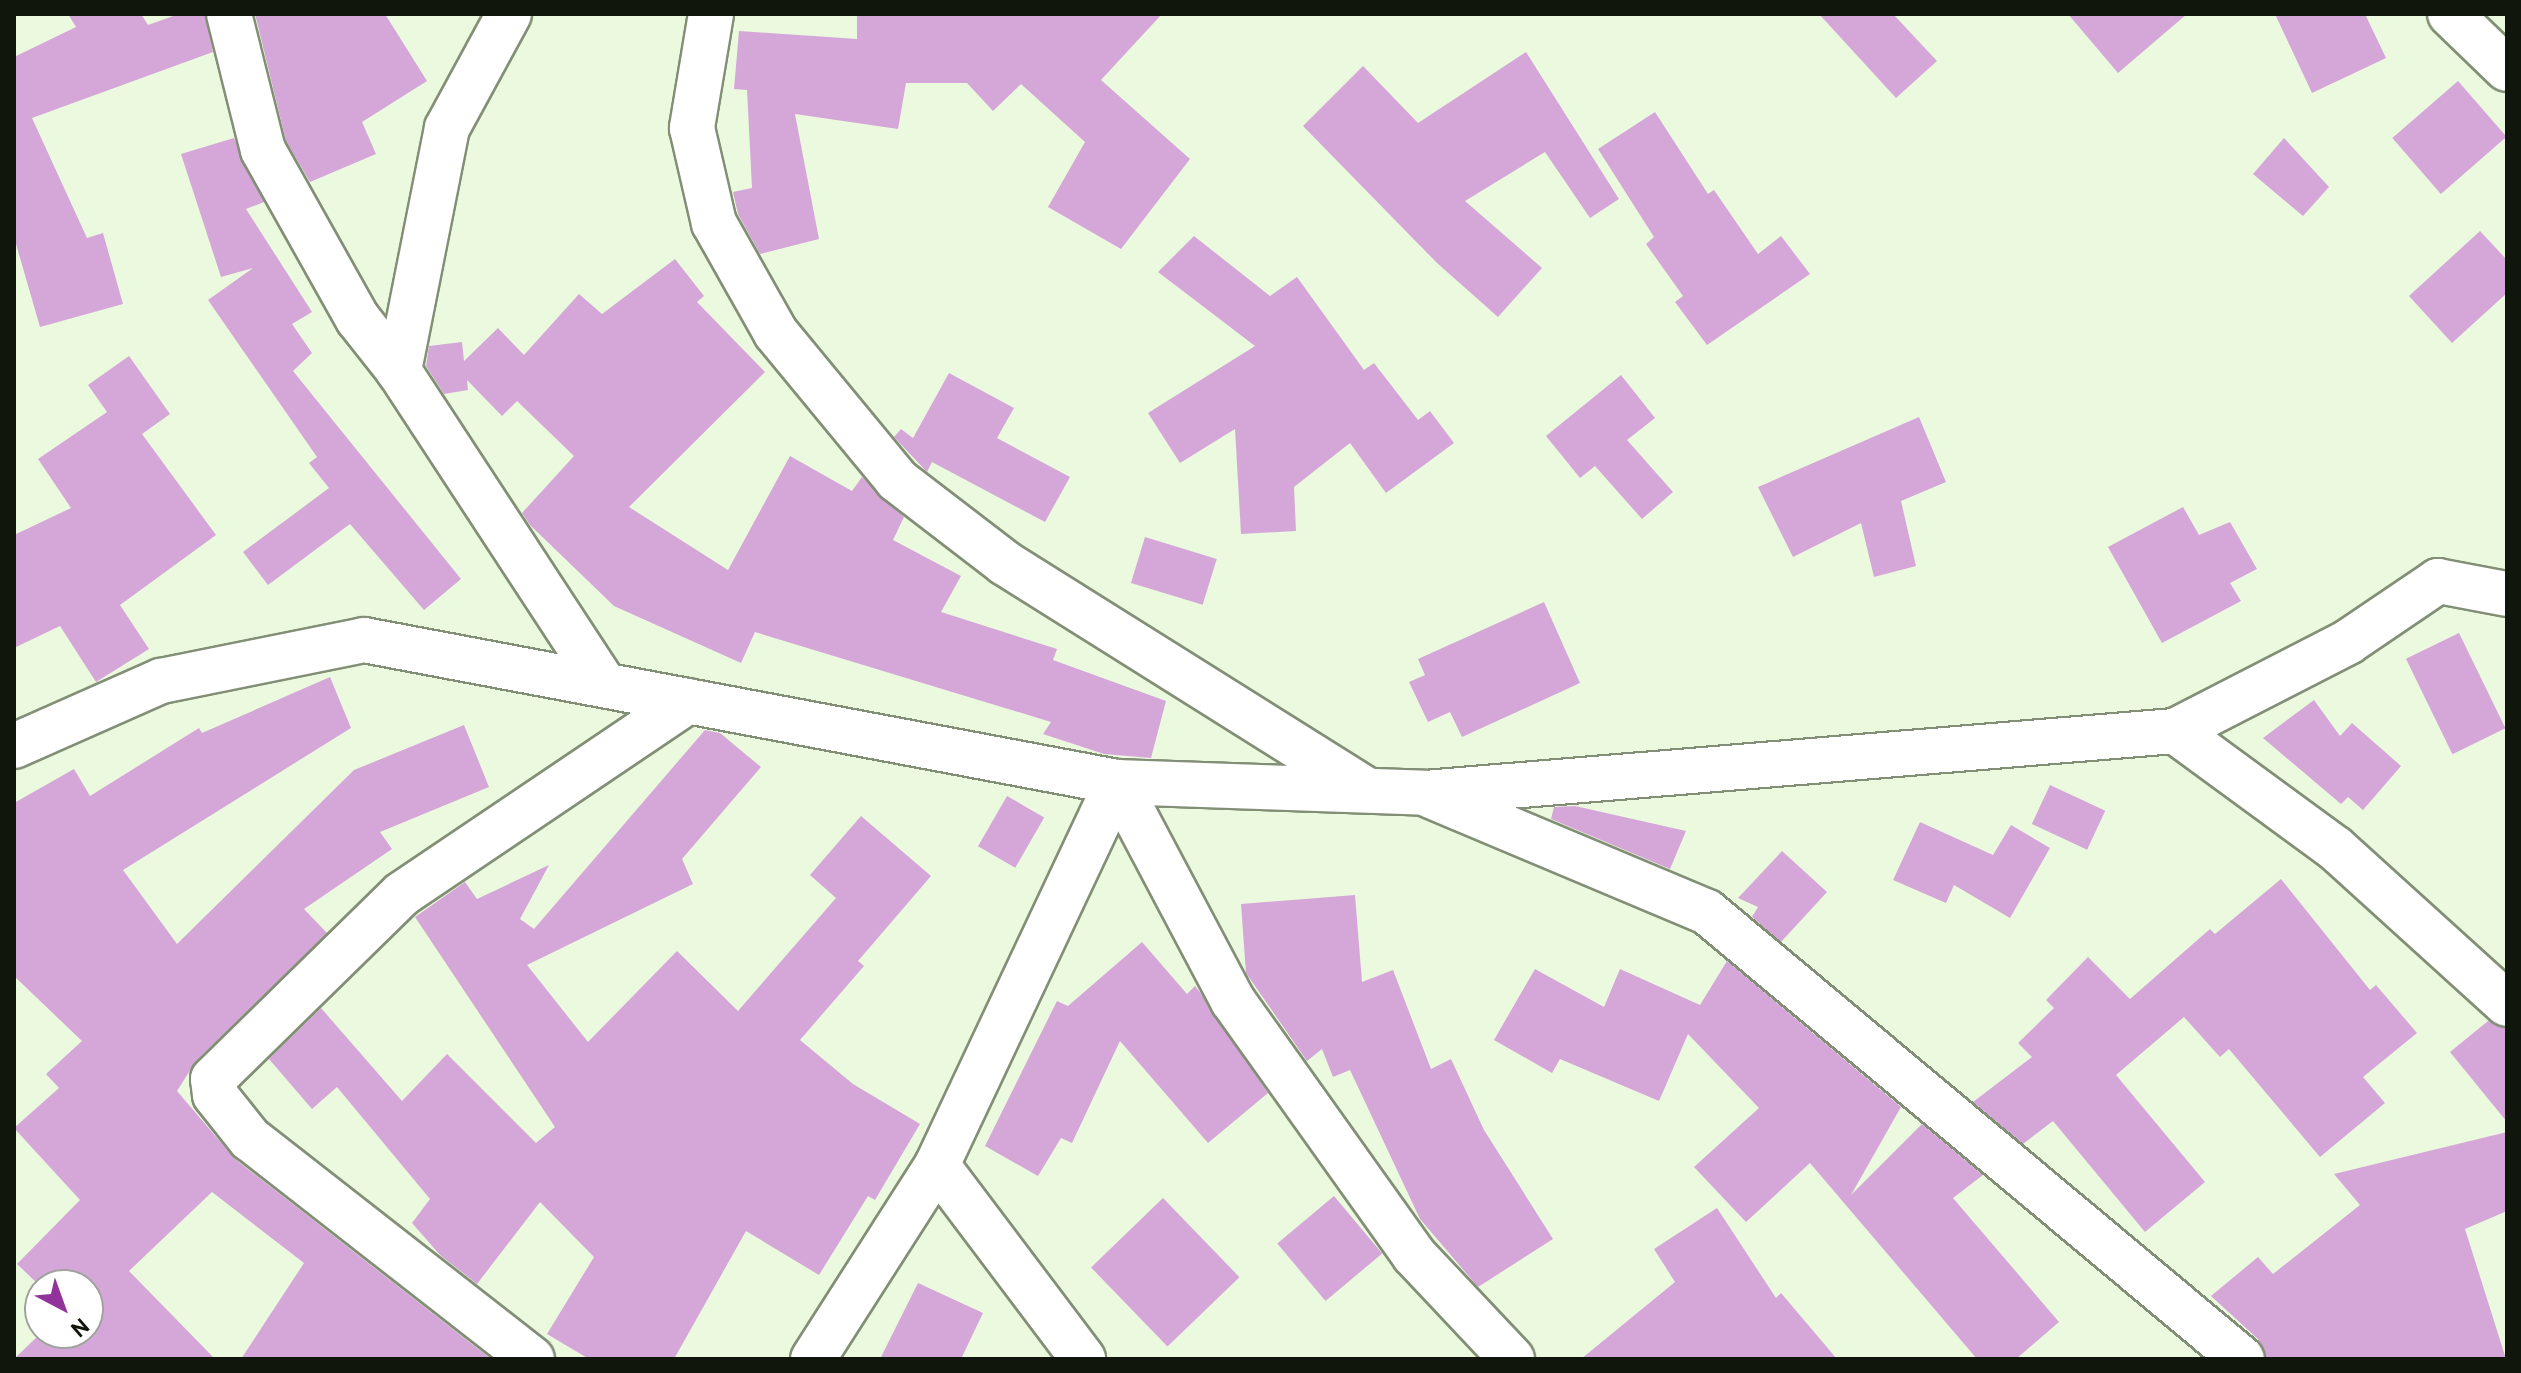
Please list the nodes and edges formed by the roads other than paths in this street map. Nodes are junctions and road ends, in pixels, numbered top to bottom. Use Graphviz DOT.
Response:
graph roads {
  1 [pos="229,14"];
  2 [pos="509,14"];
  3 [pos="711,14"];
  4 [pos="2450,14"];
  5 [pos="2507,69"];
  6 [pos="399,371"];
  7 [pos="2507,594"];
  8 [pos="604,684"];
  9 [pos="688,701"];
  10 [pos="2175,731"];
  11 [pos="14,746"];
  12 [pos="1117,782"];
  13 [pos="1367,791"];
  14 [pos="1425,793"];
  15 [pos="2507,1004"];
  16 [pos="937,1165"];
  17 [pos="532,1359"];
  18 [pos="813,1359"];
  19 [pos="1083,1359"];
  20 [pos="1512,1359"];
  21 [pos="2242,1359"];
  1 -- 6 [label="street"];
  2 -- 6 [label="street"];
  3 -- 13 [label="street"];
  4 -- 5 [label="street"];
  6 -- 8 [label="street"];
  7 -- 10 [label="street"];
  8 -- 9 [label="street"];
  8 -- 11 [label="street"];
  9 -- 12 [label="street"];
  9 -- 17 [label="street"];
  10 -- 14 [label="street"];
  10 -- 15 [label="street"];
  12 -- 13 [label="street"];
  12 -- 16 [label="street"];
  12 -- 20 [label="street"];
  13 -- 14 [label="street"];
  14 -- 21 [label="street"];
  16 -- 18 [label="street"];
  16 -- 19 [label="street"];
}
